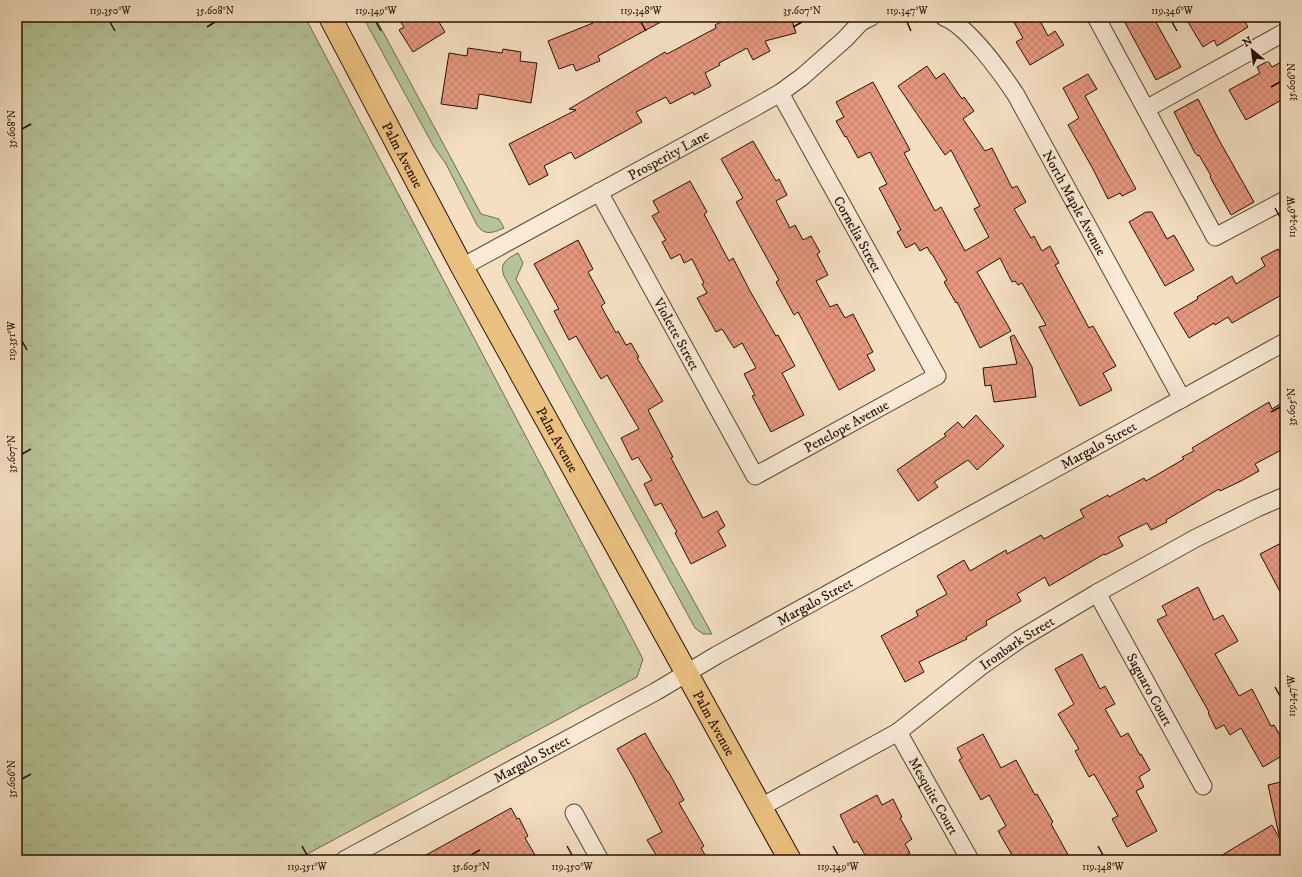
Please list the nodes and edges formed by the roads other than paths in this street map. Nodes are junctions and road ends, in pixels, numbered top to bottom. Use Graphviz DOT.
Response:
graph roads {
  1 [pos="330,17"];
  2 [pos="1096,17"];
  3 [pos="947,18"];
  4 [pos="865,19"];
  5 [pos="1285,32"];
  6 [pos="780,93"];
  7 [pos="1146,109"];
  8 [pos="599,192"];
  9 [pos="1285,200"];
  10 [pos="462,267"];
  11 [pos="1285,342"];
  12 [pos="937,376"];
  13 [pos="1182,399"];
  14 [pos="755,476"];
  15 [pos="1285,496"];
  16 [pos="1097,593"];
  17 [pos="687,673"];
  18 [pos="898,732"];
  19 [pos="1203,786"];
  20 [pos="761,807"];
  21 [pos="574,813"];
  22 [pos="344,860"];
  23 [pos="600,860"];
  24 [pos="790,860"];
  25 [pos="970,860"];
  1 -- 10 [label="main road, Palm Avenue"];
  2 -- 7 [label="street"];
  3 -- 13 [label="street, North Maple Avenue"];
  4 -- 6 [label="street, Prosperity Lane"];
  5 -- 7 [label="street"];
  6 -- 8 [label="street, Prosperity Lane"];
  6 -- 12 [label="street, Cornelia Street"];
  7 -- 9 [label="street"];
  8 -- 10 [label="street, Prosperity Lane"];
  8 -- 14 [label="street, Violette Street"];
  10 -- 17 [label="main road, Palm Avenue"];
  11 -- 13 [label="street, Margalo Street"];
  12 -- 14 [label="street, Penelope Avenue"];
  13 -- 17 [label="street, Margalo Street"];
  15 -- 16 [label="street, Ironbark Street"];
  16 -- 18 [label="street, Ironbark Street"];
  16 -- 19 [label="street, Saguaro Court"];
  17 -- 20 [label="main road, Palm Avenue"];
  17 -- 22 [label="street, Margalo Street"];
  18 -- 20 [label="street, Ironbark Street"];
  18 -- 25 [label="street, Mesquite Court"];
  20 -- 24 [label="main road, Palm Avenue"];
  21 -- 23 [label="street"];
}
